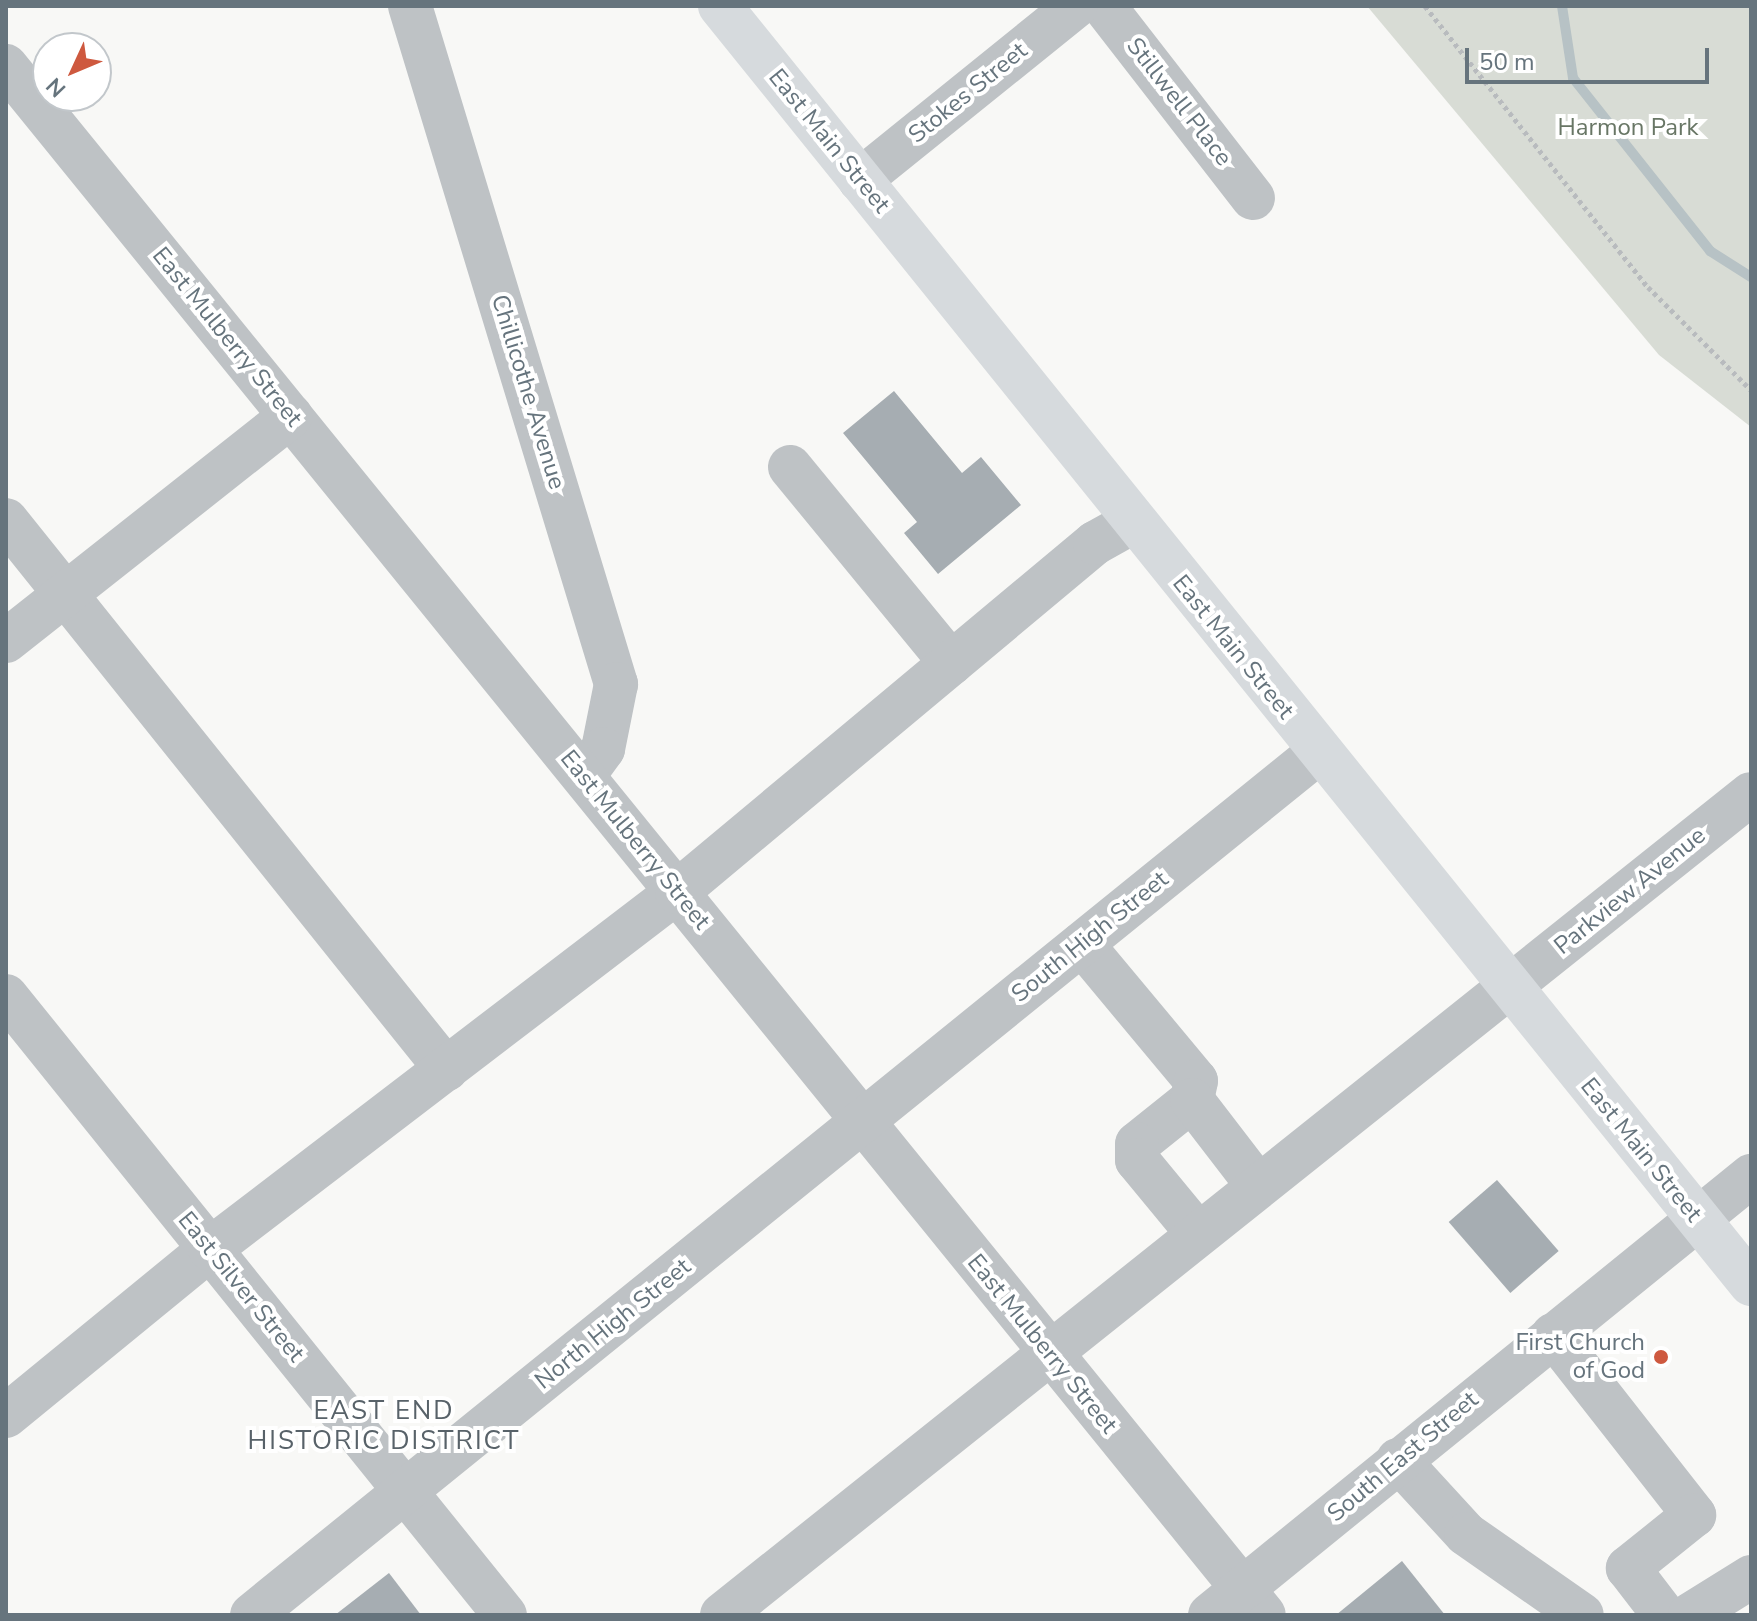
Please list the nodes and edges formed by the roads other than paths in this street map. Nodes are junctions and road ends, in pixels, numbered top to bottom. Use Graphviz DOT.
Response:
graph roads {
  1 [pos="410,6"];
  2 [pos="720,6"];
  3 [pos="1076,6"];
  4 [pos="1104,6"];
  5 [pos="6,66"];
  6 [pos="860,180"];
  7 [pos="1253,198"];
  8 [pos="291,416"];
  9 [pos="790,467"];
  10 [pos="6,520"];
  11 [pos="1131,523"];
  12 [pos="66,594"];
  13 [pos="6,641"];
  14 [pos="951,663"];
  15 [pos="1319,752"];
  16 [pos="584,775"];
  17 [pos="1751,794"];
  18 [pos="677,892"];
  19 [pos="1082,944"];
  20 [pos="1507,988"];
  21 [pos="13,1018"];
  22 [pos="446,1069"];
  23 [pos="1192,1100"];
  24 [pos="861,1123"];
  25 [pos="1751,1176"];
  26 [pos="1258,1186"];
  27 [pos="1697,1219"];
  28 [pos="1198,1234"];
  29 [pos="210,1249"];
  30 [pos="1751,1284"];
  31 [pos="1553,1335"];
  32 [pos="1049,1352"];
  33 [pos="6,1416"];
  34 [pos="1398,1460"];
  35 [pos="405,1492"];
  36 [pos="1751,1577"];
  37 [pos="1239,1606"];
  38 [pos="252,1615"];
  39 [pos="505,1615"];
  40 [pos="722,1615"];
  41 [pos="1582,1615"];
  42 [pos="1664,1615"];
  43 [pos="1690,1615"];
  1 -- 16 [label="street, Chillicothe Avenue"];
  2 -- 6 [label="main road, East Main Street"];
  3 -- 6 [label="street, Stokes Street"];
  4 -- 7 [label="street, Stillwell Place"];
  5 -- 8 [label="street, East Mulberry Street"];
  6 -- 11 [label="main road, East Main Street"];
  8 -- 12 [label="street"];
  8 -- 16 [label="street, East Mulberry Street"];
  9 -- 14 [label="street"];
  10 -- 12 [label="street"];
  11 -- 14 [label="street"];
  11 -- 15 [label="main road, East Main Street"];
  12 -- 13 [label="street"];
  12 -- 22 [label="street"];
  14 -- 18 [label="street"];
  15 -- 19 [label="street, South High Street"];
  15 -- 20 [label="main road, East Main Street"];
  16 -- 18 [label="street, East Mulberry Street"];
  17 -- 20 [label="street, Parkview Avenue"];
  18 -- 22 [label="street"];
  18 -- 24 [label="street, East Mulberry Street"];
  19 -- 23 [label="street"];
  19 -- 24 [label="street, South High Street"];
  20 -- 26 [label="street, Parkview Avenue"];
  20 -- 27 [label="main road, East Main Street"];
  21 -- 29 [label="street, East Silver Street"];
  22 -- 29 [label="street"];
  23 -- 26 [label="street"];
  23 -- 28 [label="street"];
  24 -- 32 [label="street, East Mulberry Street"];
  24 -- 35 [label="street, North High Street"];
  25 -- 27 [label="street, South East Street"];
  26 -- 28 [label="street, Parkview Avenue"];
  27 -- 30 [label="main road, East Main Street"];
  27 -- 31 [label="street, South East Street"];
  28 -- 32 [label="street, Parkview Avenue"];
  29 -- 33 [label="street"];
  29 -- 35 [label="street, East Silver Street"];
  31 -- 34 [label="street, South East Street"];
  31 -- 42 [label="street"];
  32 -- 37 [label="street, East Mulberry Street"];
  32 -- 40 [label="street, Parkview Avenue"];
  34 -- 37 [label="street, South East Street"];
  34 -- 41 [label="street"];
  35 -- 38 [label="street, North High Street"];
  35 -- 39 [label="street, East Silver Street"];
  36 -- 43 [label="street"];
}
